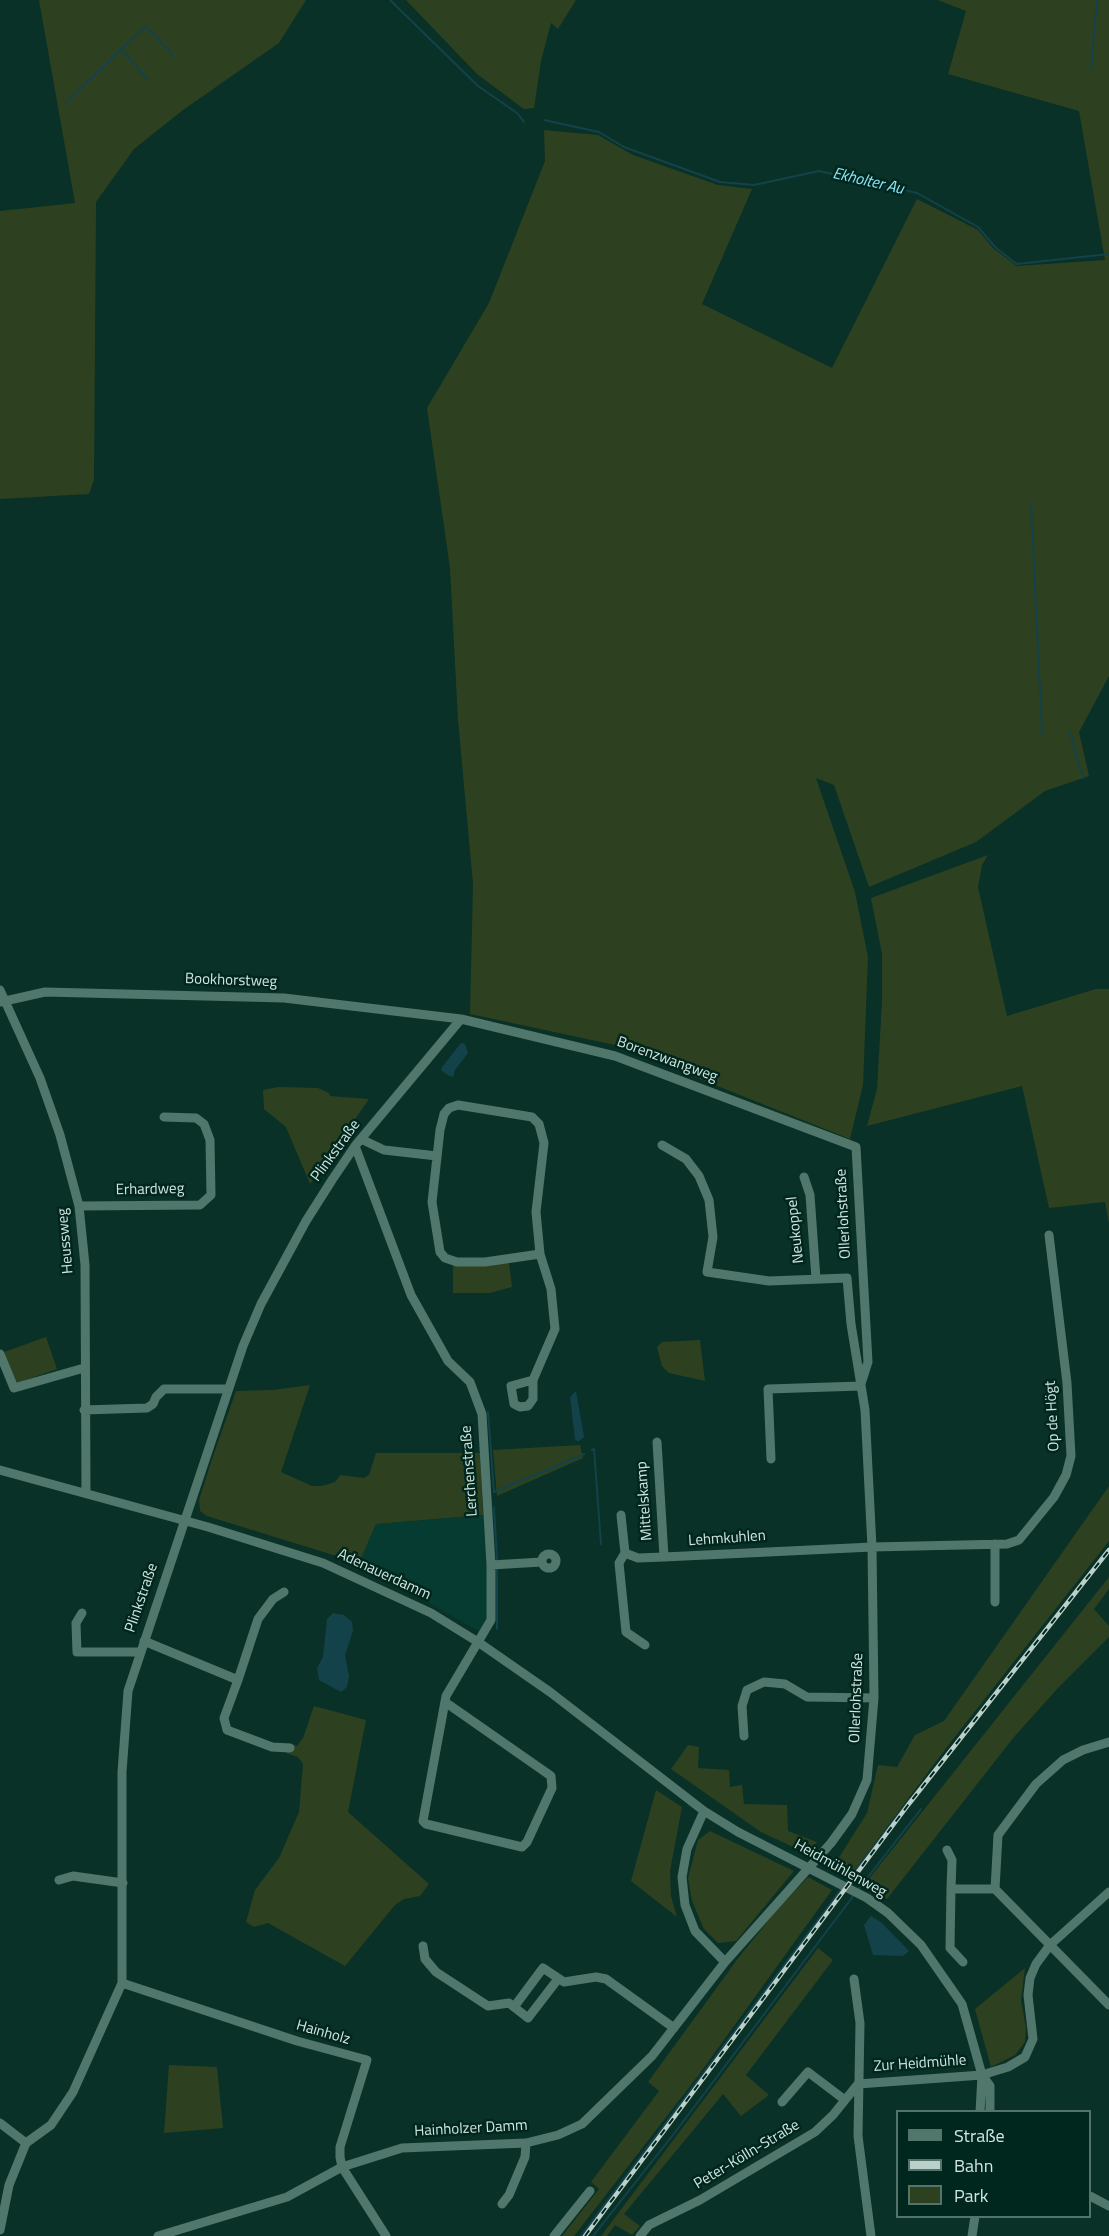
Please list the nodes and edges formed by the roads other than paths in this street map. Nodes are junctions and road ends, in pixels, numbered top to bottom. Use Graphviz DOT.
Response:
graph roads {
  1 [pos="0,990"];
  2 [pos="3,1001"];
  3 [pos="461,1019"];
  4 [pos="164,1117"];
  5 [pos="358,1142"];
  6 [pos="663,1145"];
  7 [pos="856,1147"];
  8 [pos="437,1156"];
  9 [pos="804,1178"];
  10 [pos="79,1206"];
  11 [pos="1049,1235"];
  12 [pos="540,1254"];
  13 [pos="816,1279"];
  14 [pos="0,1354"];
  15 [pos="84,1368"];
  16 [pos="533,1380"];
  17 [pos="861,1386"];
  18 [pos="228,1389"];
  19 [pos="84,1410"];
  20 [pos="657,1442"];
  21 [pos="771,1459"];
  22 [pos="0,1470"];
  23 [pos="86,1493"];
  24 [pos="621,1515"];
  25 [pos="184,1521"];
  26 [pos="995,1544"];
  27 [pos="872,1547"];
  28 [pos="625,1554"];
  29 [pos="664,1557"];
  30 [pos="542,1562"];
  31 [pos="490,1565"];
  32 [pos="284,1592"];
  33 [pos="995,1602"];
  34 [pos="82,1614"];
  35 [pos="144,1641"];
  36 [pos="478,1642"];
  37 [pos="645,1645"];
  38 [pos="140,1652"];
  39 [pos="238,1680"];
  40 [pos="874,1698"];
  41 [pos="445,1702"];
  42 [pos="744,1736"];
  43 [pos="1109,1742"];
  44 [pos="290,1748"];
  45 [pos="704,1811"];
  46 [pos="947,1850"];
  47 [pos="59,1880"];
  48 [pos="123,1883"];
  49 [pos="951,1889"];
  50 [pos="995,1889"];
  51 [pos="1109,1892"];
  52 [pos="1050,1945"];
  53 [pos="423,1946"];
  54 [pos="725,1962"];
  55 [pos="963,1962"];
  56 [pos="854,1979"];
  57 [pos="558,1980"];
  58 [pos="122,1983"];
  59 [pos="1109,2005"];
  60 [pos="514,2007"];
  61 [pos="674,2028"];
  62 [pos="982,2075"];
  63 [pos="858,2084"];
  64 [pos="845,2100"];
  65 [pos="782,2102"];
  66 [pos="980,2110"];
  67 [pos="990,2110"];
  68 [pos="0,2123"];
  69 [pos="26,2143"];
  70 [pos="526,2143"];
  71 [pos="342,2167"];
  72 [pos="590,2191"];
  73 [pos="1091,2197"];
  74 [pos="502,2204"];
  75 [pos="1109,2206"];
  76 [pos="975,2218"];
  77 [pos="0,2230"];
  78 [pos="158,2236"];
  79 [pos="386,2236"];
  80 [pos="554,2236"];
  81 [pos="640,2236"];
  82 [pos="871,2236"];
  83 [pos="972,2236"];
  1 -- 2 [label="street, Heussweg"];
  2 -- 3 [label="street, Bookhorstweg"];
  2 -- 10 [label="street, Heussweg"];
  3 -- 5 [label="street, Plinkstraße"];
  3 -- 7 [label="street, Borenzwangweg"];
  4 -- 10 [label="street, Erhardweg"];
  5 -- 8 [label="street"];
  5 -- 18 [label="street, Plinkstraße"];
  5 -- 31 [label="street, Lerchenstraße"];
  6 -- 13 [label="street"];
  7 -- 17 [label="street, Ollerlohstraße"];
  8 -- 12 [label="street"];
  8 -- 12 [label="street"];
  9 -- 13 [label="street, Neukoppel"];
  10 -- 15 [label="street, Heussweg"];
  11 -- 26 [label="street, Op de Högt"];
  12 -- 16 [label="street"];
  13 -- 17 [label="street, Ollerlohstraße"];
  14 -- 15 [label="street"];
  15 -- 19 [label="street, Heussweg"];
  17 -- 21 [label="street"];
  17 -- 27 [label="street, Ollerlohstraße"];
  18 -- 19 [label="street"];
  18 -- 25 [label="street, Plinkstraße"];
  19 -- 23 [label="street, Heussweg"];
  20 -- 29 [label="street, Mittelskamp"];
  22 -- 23 [label="street, Adenauerdamm"];
  23 -- 25 [label="street, Adenauerdamm"];
  24 -- 28 [label="street"];
  25 -- 35 [label="street, Plinkstraße"];
  25 -- 36 [label="street, Adenauerdamm"];
  26 -- 27 [label="street, Op de Högt"];
  26 -- 33 [label="street"];
  27 -- 29 [label="street, Lehmkuhlen"];
  27 -- 40 [label="street, Ollerlohstraße"];
  28 -- 29 [label="street, Lehmkuhlen"];
  28 -- 37 [label="street"];
  30 -- 31 [label="street"];
  31 -- 36 [label="street, Lerchenstraße"];
  32 -- 39 [label="street"];
  34 -- 38 [label="street"];
  35 -- 38 [label="street, Plinkstraße"];
  35 -- 39 [label="street"];
  36 -- 41 [label="street, Lerchenstraße"];
  36 -- 45 [label="street, Adenauerdamm"];
  38 -- 48 [label="street, Plinkstraße"];
  39 -- 44 [label="street"];
  40 -- 42 [label="street"];
  40 -- 54 [label="street, Ollerlohstraße"];
  41 -- 41 [label="street, Lerchenstraße"];
  43 -- 50 [label="street"];
  45 -- 54 [label="street"];
  45 -- 62 [label="street, Heidmühlenweg"];
  46 -- 49 [label="street"];
  47 -- 48 [label="street"];
  48 -- 58 [label="street, Plinkstraße"];
  49 -- 50 [label="street"];
  49 -- 55 [label="street"];
  50 -- 52 [label="street"];
  51 -- 52 [label="street"];
  52 -- 59 [label="street"];
  52 -- 62 [label="street, Zur Heidmühle"];
  53 -- 60 [label="street"];
  54 -- 61 [label="street, Hainholzer Damm"];
  56 -- 63 [label="street, Zur Heidmühle"];
  57 -- 60 [label="street"];
  57 -- 60 [label="street"];
  57 -- 61 [label="street"];
  58 -- 69 [label="street, Plinkstraße"];
  58 -- 71 [label="street, Hainholz"];
  61 -- 70 [label="street, Hainholzer Damm"];
  62 -- 63 [label="street, Zur Heidmühle"];
  62 -- 66 [label="street, Heidmühlenweg"];
  62 -- 67 [label="street, Heidmühlenweg"];
  63 -- 64 [label="street, Peter-Kölln-Straße"];
  63 -- 82 [label="street"];
  64 -- 65 [label="street"];
  64 -- 81 [label="street, Peter-Kölln-Straße"];
  68 -- 69 [label="street"];
  69 -- 77 [label="street"];
  70 -- 71 [label="street, Hainholzer Damm"];
  70 -- 74 [label="street"];
  71 -- 78 [label="street, Hainholzer Damm"];
  71 -- 79 [label="street"];
  72 -- 80 [label="street"];
  73 -- 75 [label="street"];
  76 -- 83 [label="street"];
}
